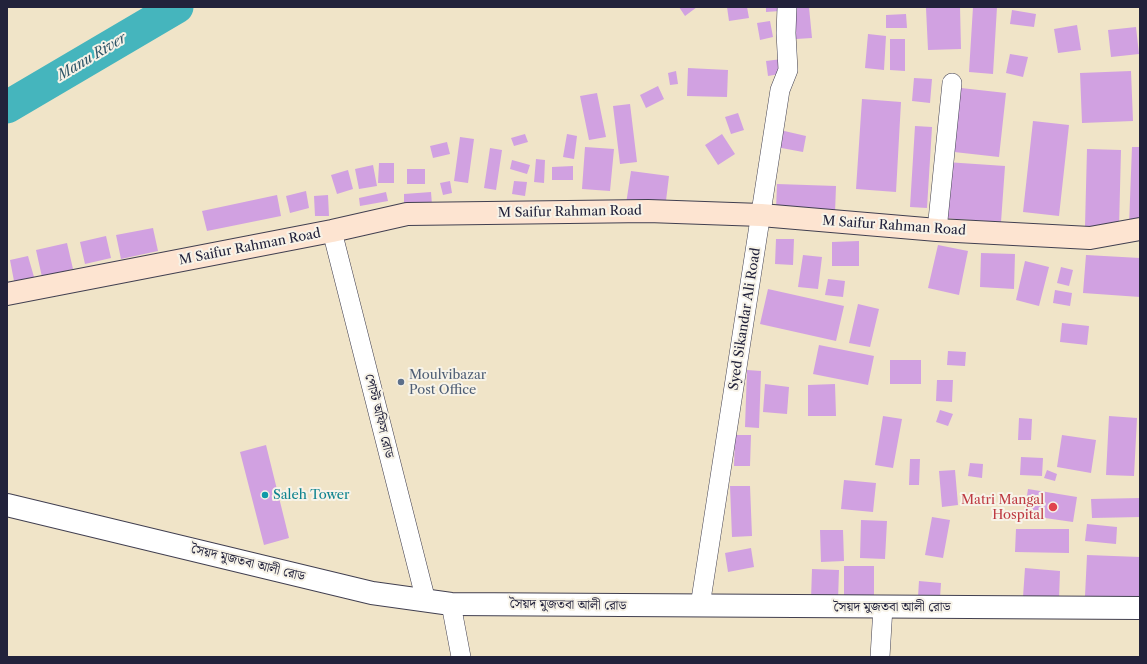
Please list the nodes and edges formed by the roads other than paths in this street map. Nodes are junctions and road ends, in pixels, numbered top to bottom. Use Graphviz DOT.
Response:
graph roads {
  1 [pos="787,7"];
  2 [pos="952,83"];
  3 [pos="761,215"];
  4 [pos="1140,229"];
  5 [pos="937,230"];
  6 [pos="332,231"];
  7 [pos="7,294"];
  8 [pos="7,505"];
  9 [pos="426,601"];
  10 [pos="451,604"];
  11 [pos="700,606"];
  12 [pos="883,607"];
  13 [pos="1140,608"];
  14 [pos="461,657"];
  15 [pos="880,657"];
  1 -- 3 [label="street, Syed Sikandar Ali Road"];
  2 -- 5 [label="street"];
  3 -- 5 [label="main road, M Saifur Rahman Road"];
  3 -- 6 [label="main road, M Saifur Rahman Road"];
  3 -- 11 [label="street, Syed Sikandar Ali Road"];
  4 -- 5 [label="main road, M Saifur Rahman Road"];
  6 -- 7 [label="main road, M Saifur Rahman Road"];
  6 -- 9 [label="street, পোস্ট অফিস রোড"];
  8 -- 9 [label="street, সৈয়দ মুজতবা আলী রোড"];
  9 -- 10 [label="street, সৈয়দ মুজতবা আলী রোড"];
  10 -- 11 [label="street, সৈয়দ মুজতবা আলী রোড"];
  10 -- 14 [label="street"];
  11 -- 12 [label="street, সৈয়দ মুজতবা আলী রোড"];
  12 -- 13 [label="street, সৈয়দ মুজতবা আলী রোড"];
  12 -- 15 [label="street"];
}
